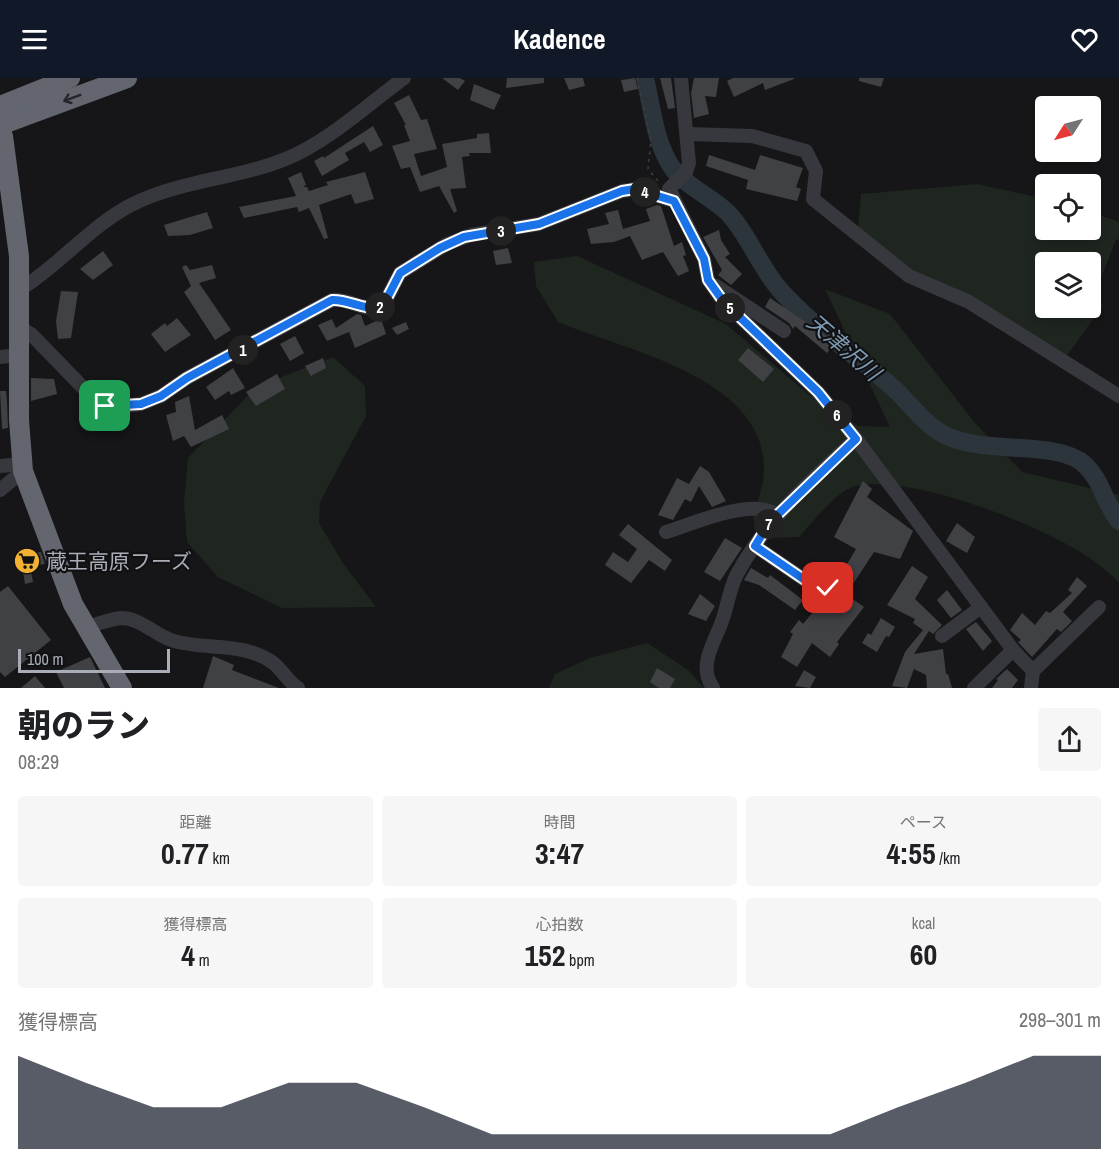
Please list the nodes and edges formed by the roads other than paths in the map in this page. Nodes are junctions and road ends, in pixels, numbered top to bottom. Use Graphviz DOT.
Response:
graph roads {
  1 [pos="70,78"];
  2 [pos="127,78"];
  3 [pos="404,78"];
  4 [pos="681,78"];
  5 [pos="0,106"];
  6 [pos="688,134"];
  7 [pos="2,140"];
  8 [pos="674,201"];
  9 [pos="708,280"];
  10 [pos="19,290"];
  11 [pos="19,327"];
  12 [pos="784,331"];
  13 [pos="9,356"];
  14 [pos="1119,396"];
  15 [pos="856,439"];
  16 [pos="0,466"];
  17 [pos="22,468"];
  18 [pos="0,490"];
  19 [pos="777,515"];
  20 [pos="666,532"];
  21 [pos="755,546"];
  22 [pos="838,578"];
  23 [pos="981,607"];
  24 [pos="1099,608"];
  25 [pos="85,627"];
  26 [pos="942,636"];
  27 [pos="1013,650"];
  28 [pos="1033,671"];
  29 [pos="122,688"];
  30 [pos="298,688"];
  31 [pos="713,688"];
  32 [pos="974,688"];
  33 [pos="1031,688"];
  1 -- 5 [label="highway"];
  2 -- 7 [label="highway, one-way"];
  3 -- 10 [label="street"];
  4 -- 6 [label="street"];
  6 -- 8 [label="street"];
  6 -- 14 [label="street"];
  7 -- 10 [label="highway"];
  8 -- 9 [label="street"];
  8 -- 11 [label="street"];
  9 -- 12 [label="street"];
  9 -- 15 [label="street"];
  10 -- 11 [label="highway"];
  11 -- 13 [label="highway"];
  13 -- 17 [label="highway"];
  15 -- 19 [label="street"];
  15 -- 23 [label="street"];
  16 -- 17 [label="street"];
  17 -- 18 [label="street"];
  17 -- 25 [label="highway"];
  19 -- 20 [label="street"];
  19 -- 21 [label="street"];
  21 -- 22 [label="street"];
  21 -- 31 [label="street"];
  23 -- 26 [label="street"];
  23 -- 27 [label="street"];
  24 -- 28 [label="street"];
  25 -- 29 [label="highway"];
  25 -- 30 [label="street"];
  27 -- 28 [label="street"];
  27 -- 32 [label="street"];
  28 -- 33 [label="street"];
}
